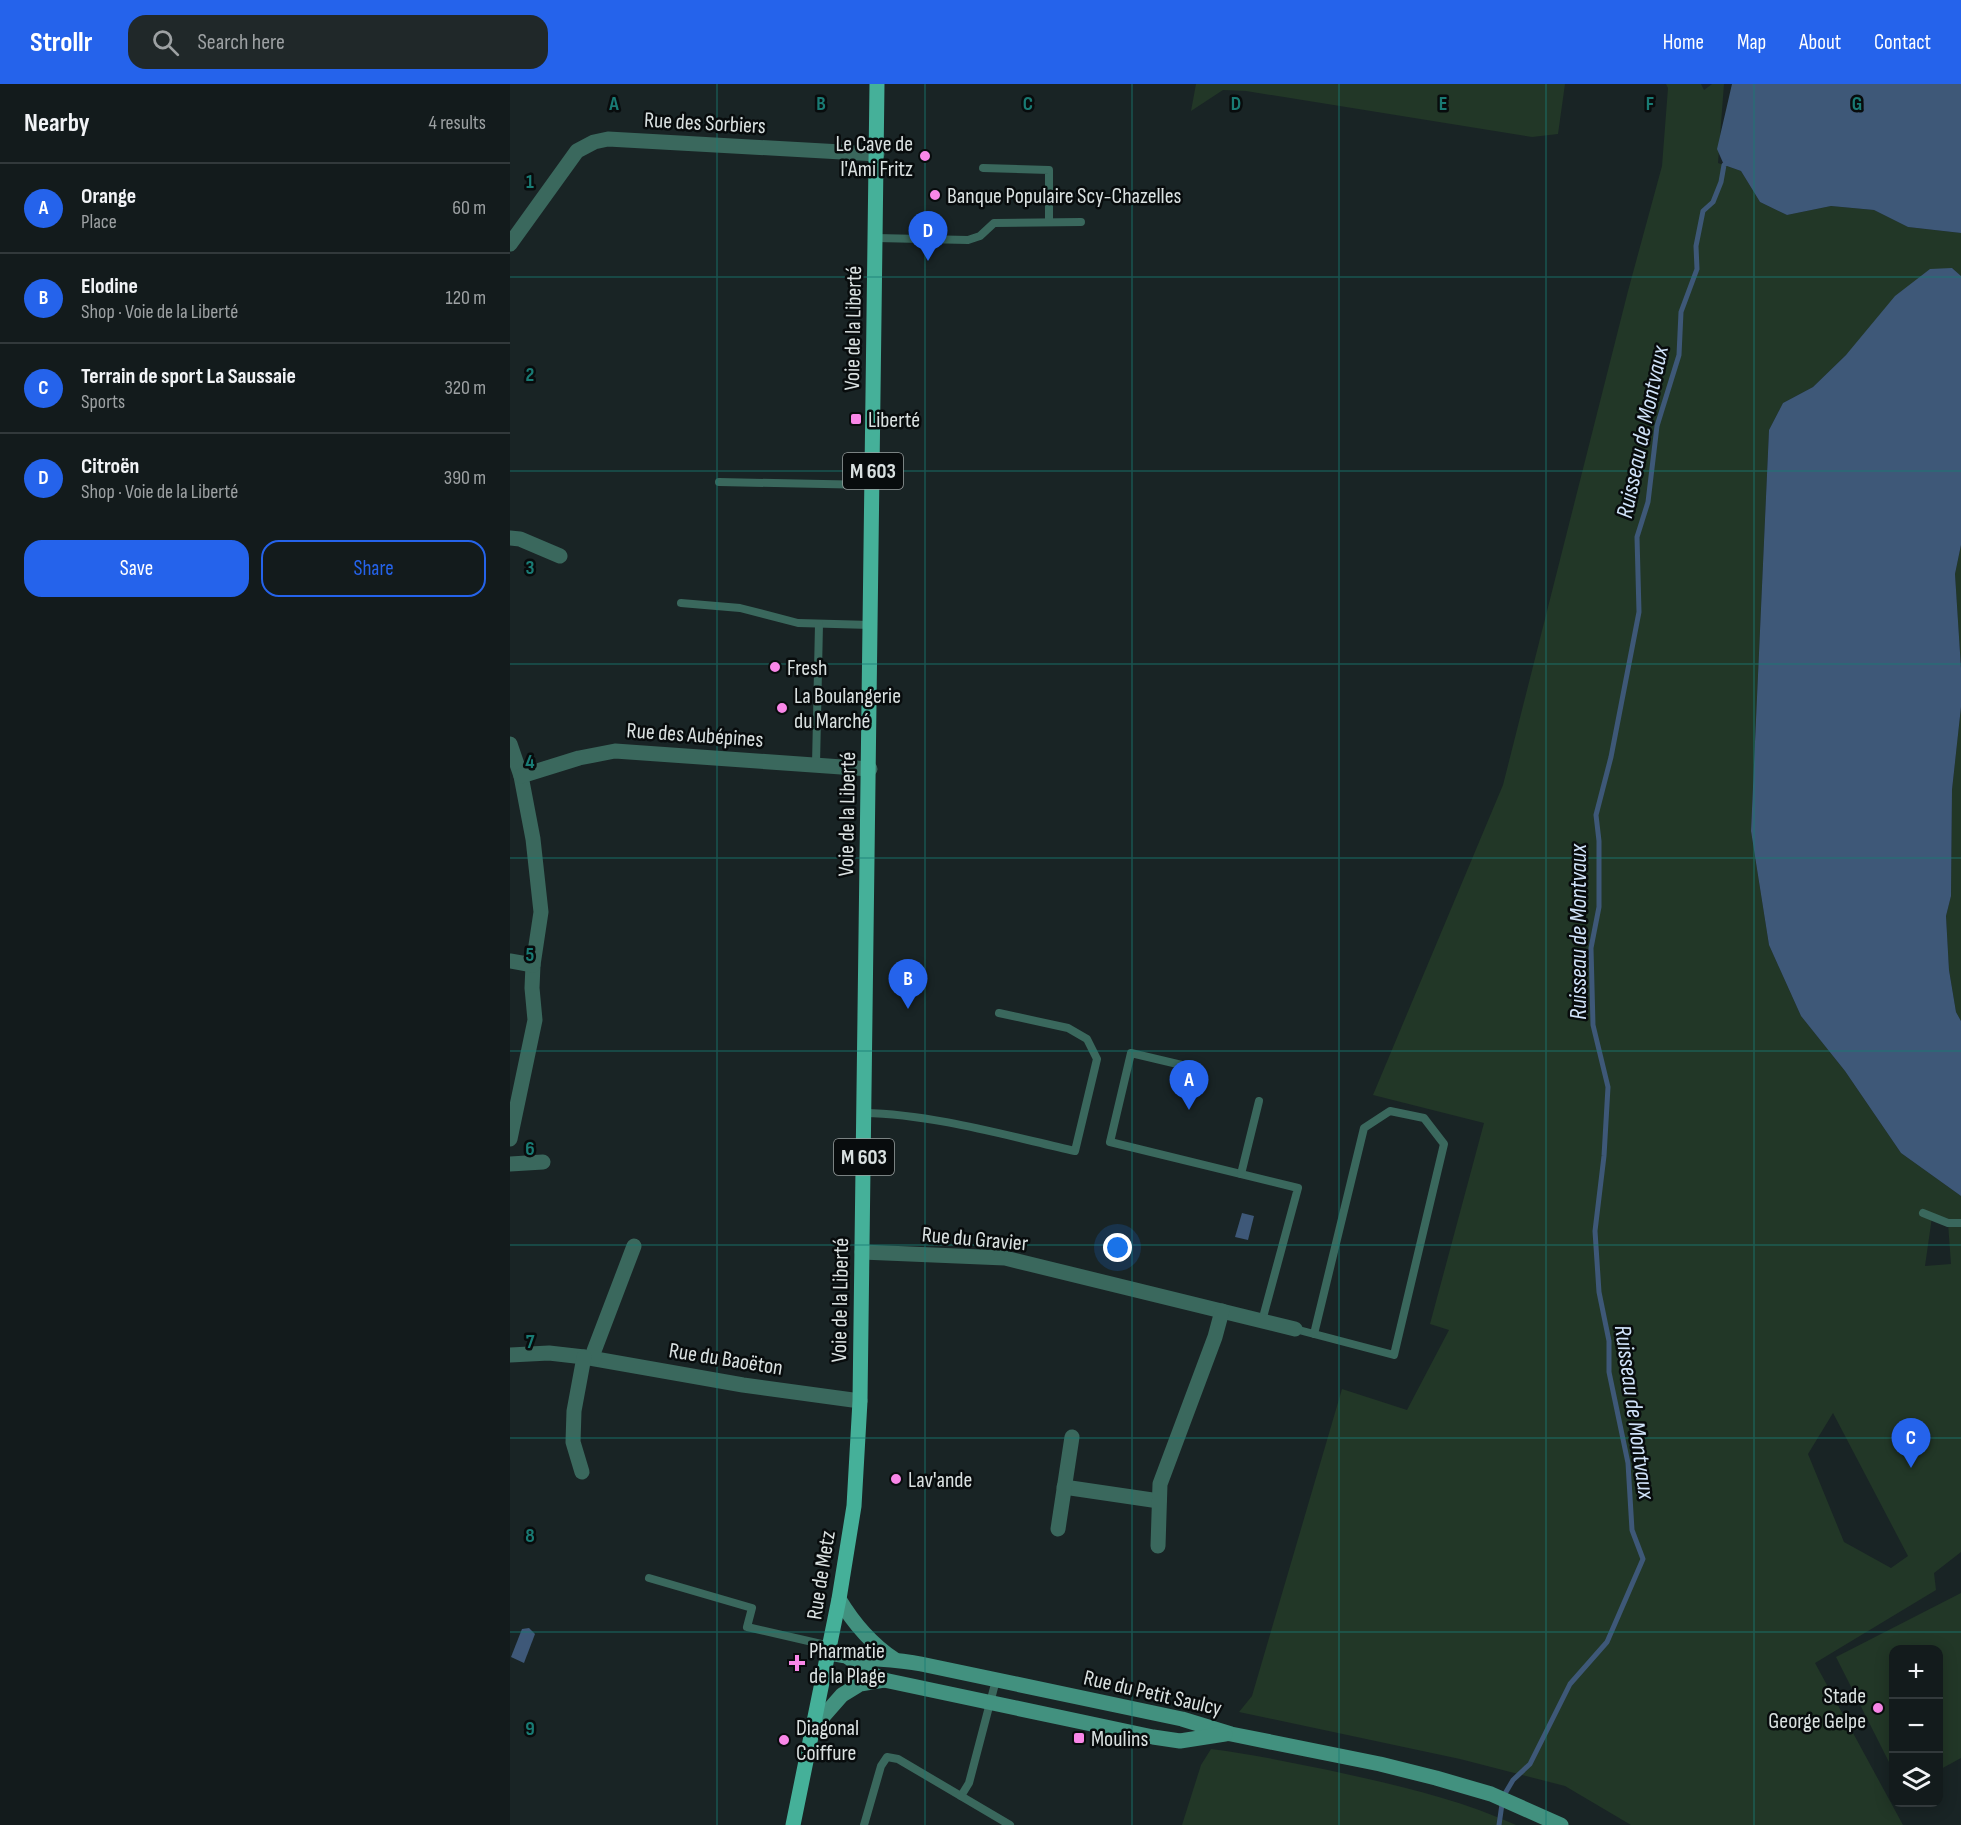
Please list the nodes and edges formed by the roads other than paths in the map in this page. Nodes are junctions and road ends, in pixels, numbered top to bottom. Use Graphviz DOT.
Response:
graph roads {
  1 [pos="877,84"];
  2 [pos="877,154"];
  3 [pos="983,168"];
  4 [pos="1049,222"];
  5 [pos="1081,222"];
  6 [pos="876,238"];
  7 [pos="510,244"];
  8 [pos="718,482"];
  9 [pos="873,485"];
  10 [pos="510,538"];
  11 [pos="560,556"];
  12 [pos="681,603"];
  13 [pos="819,624"];
  14 [pos="871,625"];
  15 [pos="510,744"];
  16 [pos="816,765"];
  17 [pos="870,769"];
  18 [pos="521,776"];
  19 [pos="510,961"];
  20 [pos="533,965"];
  21 [pos="999,1013"];
  22 [pos="1186,1066"];
  23 [pos="1259,1101"];
  24 [pos="864,1113"];
  25 [pos="510,1138"];
  26 [pos="543,1162"];
  27 [pos="510,1164"];
  28 [pos="1241,1174"];
  29 [pos="1923,1213"];
  30 [pos="1961,1223"];
  31 [pos="634,1246"];
  32 [pos="862,1252"];
  33 [pos="1222,1311"];
  34 [pos="1262,1320"];
  35 [pos="1295,1329"];
  36 [pos="1314,1334"];
  37 [pos="510,1355"];
  38 [pos="589,1358"];
  39 [pos="860,1401"];
  40 [pos="1072,1437"];
  41 [pos="582,1472"];
  42 [pos="1064,1487"];
  43 [pos="1159,1501"];
  44 [pos="1058,1530"];
  45 [pos="1158,1546"];
  46 [pos="649,1578"];
  47 [pos="839,1599"];
  48 [pos="830,1649"];
  49 [pos="848,1657"];
  50 [pos="894,1659"];
  51 [pos="884,1680"];
  52 [pos="996,1680"];
  53 [pos="990,1703"];
  54 [pos="813,1728"];
  55 [pos="1231,1734"];
  56 [pos="962,1796"];
  57 [pos="1554,1824"];
  58 [pos="793,1825"];
  59 [pos="864,1825"];
  60 [pos="1010,1825"];
  1 -- 2 [label="main road, Voie de la Liberté / M 603"];
  2 -- 6 [label="main road, Voie de la Liberté / M 603"];
  2 -- 7 [label="street, Rue des Sorbiers"];
  3 -- 4 [label="lane"];
  4 -- 5 [label="lane"];
  4 -- 6 [label="lane"];
  6 -- 9 [label="main road, Voie de la Liberté / M 603"];
  8 -- 9 [label="lane"];
  9 -- 14 [label="main road, Voie de la Liberté / M 603"];
  10 -- 11 [label="street"];
  12 -- 13 [label="lane"];
  13 -- 14 [label="lane"];
  13 -- 16 [label="lane"];
  14 -- 17 [label="main road, Voie de la Liberté / M 603"];
  15 -- 18 [label="street"];
  16 -- 17 [label="street, Rue des Aubépines"];
  16 -- 18 [label="street, Rue des Aubépines"];
  17 -- 24 [label="main road, Voie de la Liberté / M 603"];
  18 -- 20 [label="street"];
  19 -- 20 [label="street"];
  20 -- 25 [label="street"];
  21 -- 24 [label="lane"];
  22 -- 28 [label="lane"];
  23 -- 28 [label="lane"];
  24 -- 32 [label="main road, Voie de la Liberté / M 603"];
  26 -- 27 [label="street"];
  28 -- 34 [label="lane"];
  29 -- 30 [label="lane"];
  31 -- 38 [label="street"];
  32 -- 33 [label="street, Rue du Gravier"];
  32 -- 39 [label="main road, Voie de la Liberté / M 603"];
  33 -- 34 [label="street, Rue du Gravier"];
  33 -- 43 [label="street"];
  34 -- 35 [label="street, Rue du Gravier"];
  35 -- 36 [label="lane"];
  36 -- 36 [label="lane"];
  37 -- 38 [label="street, Rue du Baoëton"];
  38 -- 39 [label="street, Rue du Baoëton"];
  38 -- 41 [label="street"];
  39 -- 47 [label="main road, Rue de Metz / M 603"];
  40 -- 42 [label="street"];
  42 -- 43 [label="street"];
  42 -- 44 [label="street"];
  43 -- 45 [label="street"];
  46 -- 48 [label="lane"];
  47 -- 48 [label="main road, Rue de Metz / M 603"];
  47 -- 50 [label="main road, Rue du Petit Saulcy"];
  48 -- 49 [label="main road, Rue du Petit Saulcy"];
  48 -- 54 [label="main road, Rue de Metz / M 603"];
  49 -- 50 [label="main road, Rue du Petit Saulcy"];
  49 -- 51 [label="main road, Rue du Petit Saulcy"];
  50 -- 52 [label="main road, Rue du Petit Saulcy"];
  51 -- 53 [label="main road, Rue du Petit Saulcy"];
  51 -- 54 [label="main road, Rue du Petit Saulcy"];
  52 -- 53 [label="lane"];
  52 -- 55 [label="main road, Rue du Petit Saulcy"];
  53 -- 55 [label="main road, Rue du Petit Saulcy"];
  53 -- 56 [label="lane"];
  54 -- 58 [label="main road, Rue de Metz / M 603"];
  55 -- 57 [label="main road"];
  56 -- 59 [label="lane"];
  56 -- 60 [label="lane"];
}
